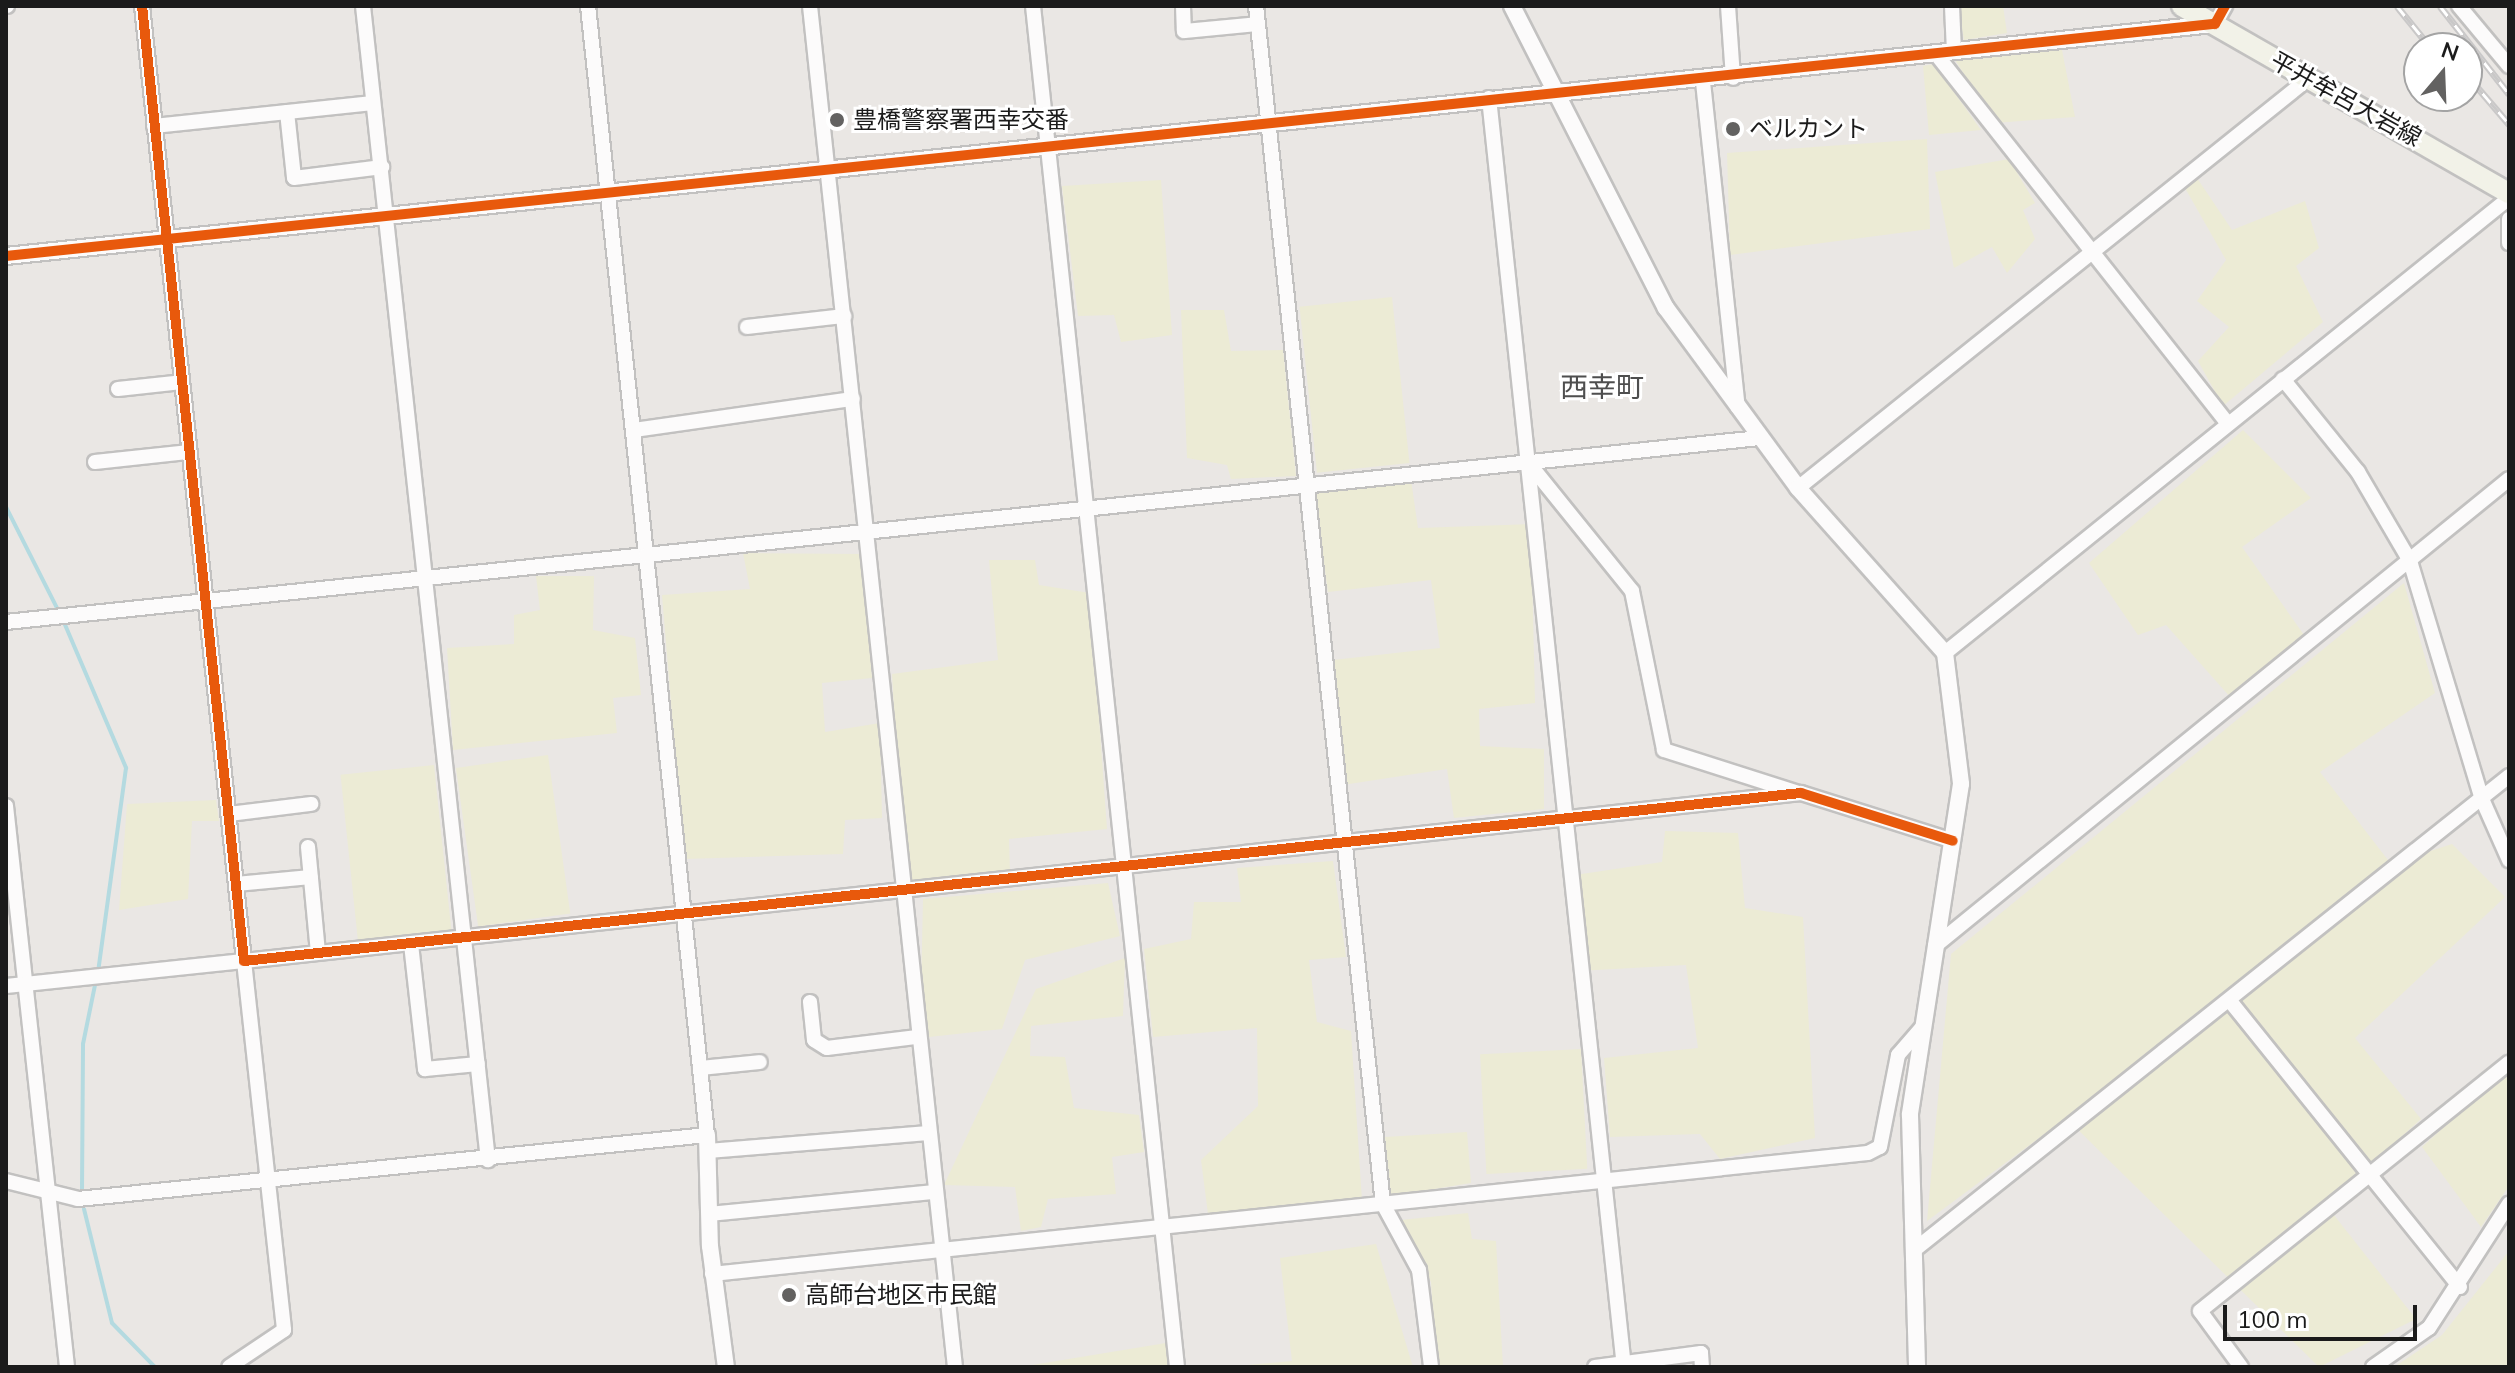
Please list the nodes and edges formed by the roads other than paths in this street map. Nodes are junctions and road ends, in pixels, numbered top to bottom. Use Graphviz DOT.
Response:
graph roads {
  1 [pos="142,6"];
  2 [pos="363,6"];
  3 [pos="588,6"];
  4 [pos="810,6"];
  5 [pos="1033,6"];
  6 [pos="1183,6"];
  7 [pos="1256,6"];
  8 [pos="1512,6"];
  9 [pos="1728,6"];
  10 [pos="1952,6"];
  11 [pos="2182,6"];
  12 [pos="2225,6"];
  13 [pos="2462,7"];
  14 [pos="1258,24"];
  15 [pos="2215,24"];
  16 [pos="1954,52"];
  17 [pos="1936,54"];
  18 [pos="2509,66"];
  19 [pos="1733,78"];
  20 [pos="2308,79"];
  21 [pos="1703,82"];
  22 [pos="1551,91"];
  23 [pos="1489,98"];
  24 [pos="373,103"];
  25 [pos="287,112"];
  26 [pos="1268,121"];
  27 [pos="154,126"];
  28 [pos="1048,145"];
  29 [pos="382,167"];
  30 [pos="828,168"];
  31 [pos="607,191"];
  32 [pos="2509,195"];
  33 [pos="388,215"];
  34 [pos="2509,219"];
  35 [pos="169,238"];
  36 [pos="2509,243"];
  37 [pos="2093,252"];
  38 [pos="6,256"];
  39 [pos="844,316"];
  40 [pos="747,327"];
  41 [pos="2283,379"];
  42 [pos="182,382"];
  43 [pos="118,389"];
  44 [pos="853,399"];
  45 [pos="1738,407"];
  46 [pos="2227,422"];
  47 [pos="634,430"];
  48 [pos="1760,438"];
  49 [pos="189,452"];
  50 [pos="1527,461"];
  51 [pos="95,462"];
  52 [pos="2509,479"];
  53 [pos="1307,485"];
  54 [pos="1798,488"];
  55 [pos="2509,491"];
  56 [pos="2488,496"];
  57 [pos="1087,508"];
  58 [pos="868,531"];
  59 [pos="646,555"];
  60 [pos="2410,561"];
  61 [pos="426,577"];
  62 [pos="206,601"];
  63 [pos="6,622"];
  64 [pos="1945,653"];
  65 [pos="2509,776"];
  66 [pos="1801,793"];
  67 [pos="2482,799"];
  68 [pos="311,804"];
  69 [pos="6,806"];
  70 [pos="229,814"];
  71 [pos="1565,821"];
  72 [pos="1953,841"];
  73 [pos="1345,843"];
  74 [pos="308,847"];
  75 [pos="2509,860"];
  76 [pos="1125,866"];
  77 [pos="311,877"];
  78 [pos="236,884"];
  79 [pos="902,893"];
  80 [pos="685,915"];
  81 [pos="465,938"];
  82 [pos="411,944"];
  83 [pos="1935,946"];
  84 [pos="318,953"];
  85 [pos="244,961"];
  86 [pos="25,984"];
  87 [pos="6,986"];
  88 [pos="2230,1001"];
  89 [pos="810,1002"];
  90 [pos="1921,1029"];
  91 [pos="917,1037"];
  92 [pos="760,1062"];
  93 [pos="2509,1063"];
  94 [pos="478,1064"];
  95 [pos="700,1068"];
  96 [pos="927,1133"];
  97 [pos="708,1143"];
  98 [pos="488,1160"];
  99 [pos="2370,1175"];
  100 [pos="1604,1179"];
  101 [pos="6,1181"];
  102 [pos="269,1182"];
  103 [pos="48,1192"];
  104 [pos="935,1192"];
  105 [pos="1383,1204"];
  106 [pos="2509,1204"];
  107 [pos="709,1214"];
  108 [pos="1163,1225"];
  109 [pos="943,1251"];
  110 [pos="1913,1251"];
  111 [pos="712,1274"];
  112 [pos="2460,1287"];
  113 [pos="1624,1365"];
  114 [pos="67,1367"];
  115 [pos="229,1367"];
  116 [pos="726,1367"];
  117 [pos="955,1367"];
  118 [pos="1177,1367"];
  119 [pos="1431,1367"];
  120 [pos="1595,1367"];
  121 [pos="1702,1367"];
  122 [pos="1917,1367"];
  123 [pos="2241,1367"];
  124 [pos="2373,1367"];
  1 -- 27 [label="street"];
  2 -- 24 [label="street"];
  3 -- 31 [label="street"];
  4 -- 30 [label="street"];
  5 -- 28 [label="street"];
  6 -- 14 [label="street"];
  7 -- 14 [label="street"];
  8 -- 22 [label="street"];
  9 -- 19 [label="street"];
  10 -- 16 [label="street"];
  11 -- 15 [label="main road, 平井牟呂大岩線"];
  12 -- 15 [label="street"];
  13 -- 18 [label="street"];
  14 -- 26 [label="street"];
  15 -- 16 [label="street"];
  15 -- 20 [label="main road, 平井牟呂大岩線"];
  16 -- 17 [label="street"];
  17 -- 19 [label="street"];
  17 -- 37 [label="street"];
  19 -- 21 [label="street"];
  20 -- 32 [label="main road, 平井牟呂大岩線"];
  20 -- 37 [label="street"];
  21 -- 22 [label="street"];
  21 -- 45 [label="street"];
  22 -- 23 [label="street"];
  22 -- 45 [label="street"];
  23 -- 26 [label="street"];
  23 -- 50 [label="street"];
  24 -- 25 [label="street"];
  24 -- 29 [label="street"];
  25 -- 27 [label="street"];
  25 -- 29 [label="street"];
  26 -- 28 [label="street"];
  26 -- 53 [label="street"];
  27 -- 35 [label="street"];
  28 -- 30 [label="street"];
  28 -- 57 [label="street"];
  29 -- 33 [label="street"];
  30 -- 31 [label="street"];
  30 -- 39 [label="street"];
  31 -- 33 [label="street"];
  31 -- 47 [label="street"];
  32 -- 41 [label="street"];
  33 -- 35 [label="street"];
  33 -- 61 [label="street"];
  34 -- 36 [label="street"];
  35 -- 38 [label="street"];
  35 -- 42 [label="street"];
  37 -- 46 [label="street"];
  37 -- 54 [label="street"];
  39 -- 40 [label="street"];
  39 -- 44 [label="street"];
  41 -- 46 [label="street"];
  41 -- 60 [label="street"];
  42 -- 43 [label="street"];
  42 -- 49 [label="street"];
  44 -- 47 [label="street"];
  44 -- 58 [label="street"];
  45 -- 48 [label="street"];
  46 -- 64 [label="street"];
  47 -- 59 [label="street"];
  48 -- 50 [label="street"];
  48 -- 54 [label="street"];
  49 -- 51 [label="street"];
  49 -- 62 [label="street"];
  50 -- 53 [label="street"];
  50 -- 66 [label="street"];
  50 -- 71 [label="street"];
  52 -- 56 [label="street"];
  53 -- 57 [label="street"];
  53 -- 73 [label="street"];
  54 -- 64 [label="street"];
  55 -- 56 [label="street"];
  56 -- 60 [label="street"];
  57 -- 58 [label="street"];
  57 -- 76 [label="street"];
  58 -- 59 [label="street"];
  58 -- 79 [label="street"];
  59 -- 61 [label="street"];
  59 -- 80 [label="street"];
  60 -- 67 [label="street"];
  60 -- 83 [label="street"];
  61 -- 62 [label="street"];
  61 -- 81 [label="street"];
  62 -- 63 [label="street"];
  62 -- 70 [label="street"];
  64 -- 72 [label="street"];
  65 -- 67 [label="street"];
  66 -- 71 [label="street"];
  66 -- 72 [label="street"];
  67 -- 75 [label="street"];
  67 -- 88 [label="street"];
  68 -- 70 [label="street"];
  69 -- 86 [label="street"];
  70 -- 78 [label="street"];
  71 -- 73 [label="street"];
  71 -- 100 [label="street"];
  72 -- 83 [label="street"];
  73 -- 76 [label="street"];
  73 -- 105 [label="street"];
  74 -- 77 [label="street"];
  76 -- 79 [label="street"];
  76 -- 108 [label="street"];
  77 -- 78 [label="street"];
  77 -- 84 [label="street"];
  78 -- 85 [label="street"];
  79 -- 80 [label="street"];
  79 -- 91 [label="street"];
  80 -- 81 [label="street"];
  80 -- 95 [label="street"];
  81 -- 82 [label="street"];
  81 -- 94 [label="street"];
  82 -- 84 [label="street"];
  82 -- 94 [label="street"];
  83 -- 90 [label="street"];
  84 -- 85 [label="street"];
  85 -- 86 [label="street"];
  85 -- 102 [label="street"];
  86 -- 87 [label="street"];
  86 -- 103 [label="street"];
  88 -- 99 [label="street"];
  88 -- 110 [label="street"];
  89 -- 91 [label="street"];
  90 -- 100 [label="street"];
  90 -- 110 [label="street"];
  91 -- 96 [label="street"];
  92 -- 95 [label="street"];
  93 -- 99 [label="street"];
  94 -- 98 [label="street"];
  95 -- 97 [label="street"];
  96 -- 97 [label="street"];
  96 -- 104 [label="street"];
  97 -- 98 [label="street"];
  97 -- 107 [label="street"];
  98 -- 102 [label="street"];
  99 -- 112 [label="street"];
  99 -- 123 [label="street"];
  100 -- 105 [label="street"];
  100 -- 113 [label="street"];
  101 -- 103 [label="street"];
  102 -- 103 [label="street"];
  102 -- 115 [label="street"];
  103 -- 114 [label="street"];
  104 -- 107 [label="street"];
  104 -- 109 [label="street"];
  105 -- 108 [label="street"];
  105 -- 119 [label="street"];
  106 -- 112 [label="street"];
  107 -- 111 [label="street"];
  108 -- 109 [label="street"];
  108 -- 118 [label="street"];
  109 -- 111 [label="street"];
  109 -- 117 [label="street"];
  110 -- 122 [label="street"];
  111 -- 116 [label="street"];
  112 -- 124 [label="street"];
  113 -- 120 [label="street"];
  113 -- 121 [label="street"];
}
